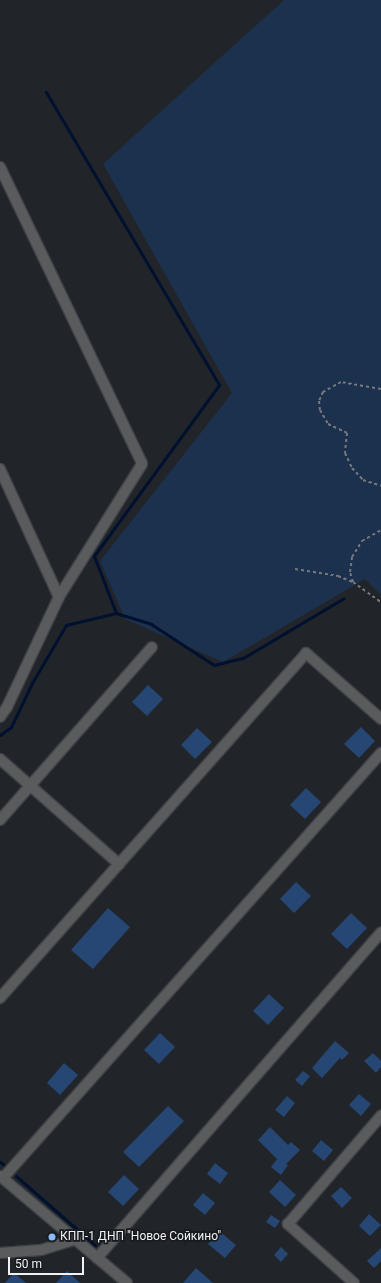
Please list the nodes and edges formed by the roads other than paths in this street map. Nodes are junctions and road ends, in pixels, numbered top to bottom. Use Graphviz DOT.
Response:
graph roads {
  1 [pos="0,167"];
  2 [pos="0,469"];
  3 [pos="59,597"];
  4 [pos="152,646"];
  5 [pos="0,717"];
  6 [pos="381,719"];
  7 [pos="381,753"];
  8 [pos="0,760"];
  9 [pos="30,786"];
  10 [pos="0,820"];
  11 [pos="119,864"];
  12 [pos="381,932"];
  13 [pos="0,998"];
  14 [pos="381,1116"];
  15 [pos="1,1177"];
  16 [pos="74,1240"];
  17 [pos="0,1254"];
  18 [pos="97,1258"];
  19 [pos="127,1283"];
  20 [pos="354,1283"];
  1 -- 3 [label="street"];
  2 -- 3 [label="street"];
  3 -- 5 [label="street"];
  4 -- 9 [label="street"];
  6 -- 11 [label="street"];
  7 -- 15 [label="street"];
  8 -- 9 [label="street"];
  9 -- 10 [label="street"];
  9 -- 11 [label="street"];
  11 -- 13 [label="street"];
  12 -- 18 [label="street"];
  14 -- 20 [label="street"];
  15 -- 16 [label="street"];
  16 -- 17 [label="street"];
  16 -- 18 [label="street"];
  18 -- 19 [label="street"];
}
